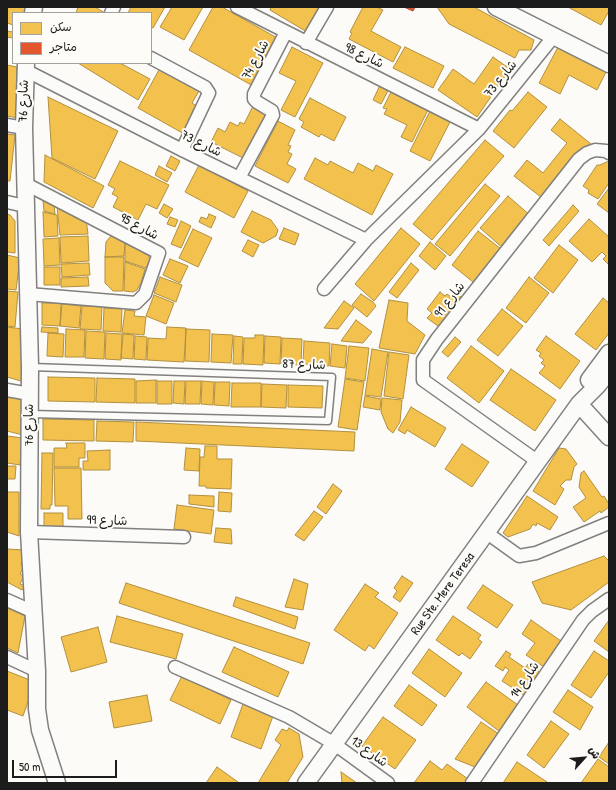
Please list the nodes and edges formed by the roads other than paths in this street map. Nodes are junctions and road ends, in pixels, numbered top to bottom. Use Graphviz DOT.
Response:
graph roads {
  1 [pos="237,7"];
  2 [pos="327,7"];
  3 [pos="496,7"];
  4 [pos="286,32"];
  5 [pos="554,36"];
  6 [pos="306,43"];
  7 [pos="152,59"];
  8 [pos="609,64"];
  9 [pos="25,67"];
  10 [pos="7,125"];
  11 [pos="24,128"];
  12 [pos="479,129"];
  13 [pos="182,150"];
  14 [pos="609,153"];
  15 [pos="239,178"];
  16 [pos="24,182"];
  17 [pos="7,202"];
  18 [pos="25,206"];
  19 [pos="366,240"];
  20 [pos="324,289"];
  21 [pos="28,294"];
  22 [pos="609,353"];
  23 [pos="30,367"];
  24 [pos="609,371"];
  25 [pos="7,390"];
  26 [pos="30,394"];
  27 [pos="579,404"];
  28 [pos="30,414"];
  29 [pos="609,437"];
  30 [pos="537,461"];
  31 [pos="609,523"];
  32 [pos="29,532"];
  33 [pos="487,533"];
  34 [pos="184,537"];
  35 [pos="609,599"];
  36 [pos="7,600"];
  37 [pos="34,612"];
  38 [pos="7,658"];
  39 [pos="175,667"];
  40 [pos="37,671"];
  41 [pos="333,743"];
  42 [pos="310,780"];
  43 [pos="57,783"];
  44 [pos="388,783"];
  45 [pos="472,783"];
  1 -- 4 [label="street, شارع 98"];
  2 -- 6 [label="street"];
  3 -- 5 [label="street"];
  4 -- 6 [label="street, شارع 98"];
  4 -- 15 [label="street, شارع 74"];
  5 -- 8 [label="street"];
  5 -- 12 [label="street, شارع 73"];
  6 -- 12 [label="street, شارع 98"];
  7 -- 13 [label="street"];
  9 -- 11 [label="street, شارع 76"];
  9 -- 13 [label="street, شارع 73"];
  10 -- 11 [label="street"];
  11 -- 16 [label="street, شارع 76"];
  12 -- 19 [label="street, شارع 73"];
  13 -- 15 [label="street, شارع 73"];
  14 -- 30 [label="street, شارع 91"];
  15 -- 19 [label="street, شارع 73"];
  16 -- 18 [label="street, شارع 76"];
  16 -- 21 [label="street, شارع 95"];
  17 -- 18 [label="street"];
  18 -- 21 [label="street, شارع 76"];
  19 -- 20 [label="street, شارع 73"];
  21 -- 23 [label="street, شارع 76"];
  22 -- 27 [label="street, Rue Ste. Mere Teresa"];
  23 -- 26 [label="street, شارع 76"];
  23 -- 28 [label="lane, شارع 87"];
  24 -- 27 [label="street, Rue Ste. Mere Teresa"];
  25 -- 26 [label="street"];
  26 -- 28 [label="street, شارع 76"];
  27 -- 29 [label="street"];
  27 -- 30 [label="street, Rue Ste. Mere Teresa"];
  28 -- 32 [label="street, شارع 76"];
  30 -- 33 [label="street, Rue Ste. Mere Teresa"];
  31 -- 33 [label="street"];
  32 -- 34 [label="street, شارع 99"];
  32 -- 37 [label="street, شارع 76"];
  33 -- 41 [label="street, Rue Ste. Mere Teresa"];
  35 -- 45 [label="street, شارع 14"];
  36 -- 37 [label="street"];
  37 -- 40 [label="street, شارع 76"];
  38 -- 40 [label="street"];
  39 -- 41 [label="street, شارع 13"];
  40 -- 43 [label="street, شارع 76"];
  41 -- 42 [label="street, Rue Ste. Mere Teresa"];
  41 -- 44 [label="street, شارع 13"];
}
